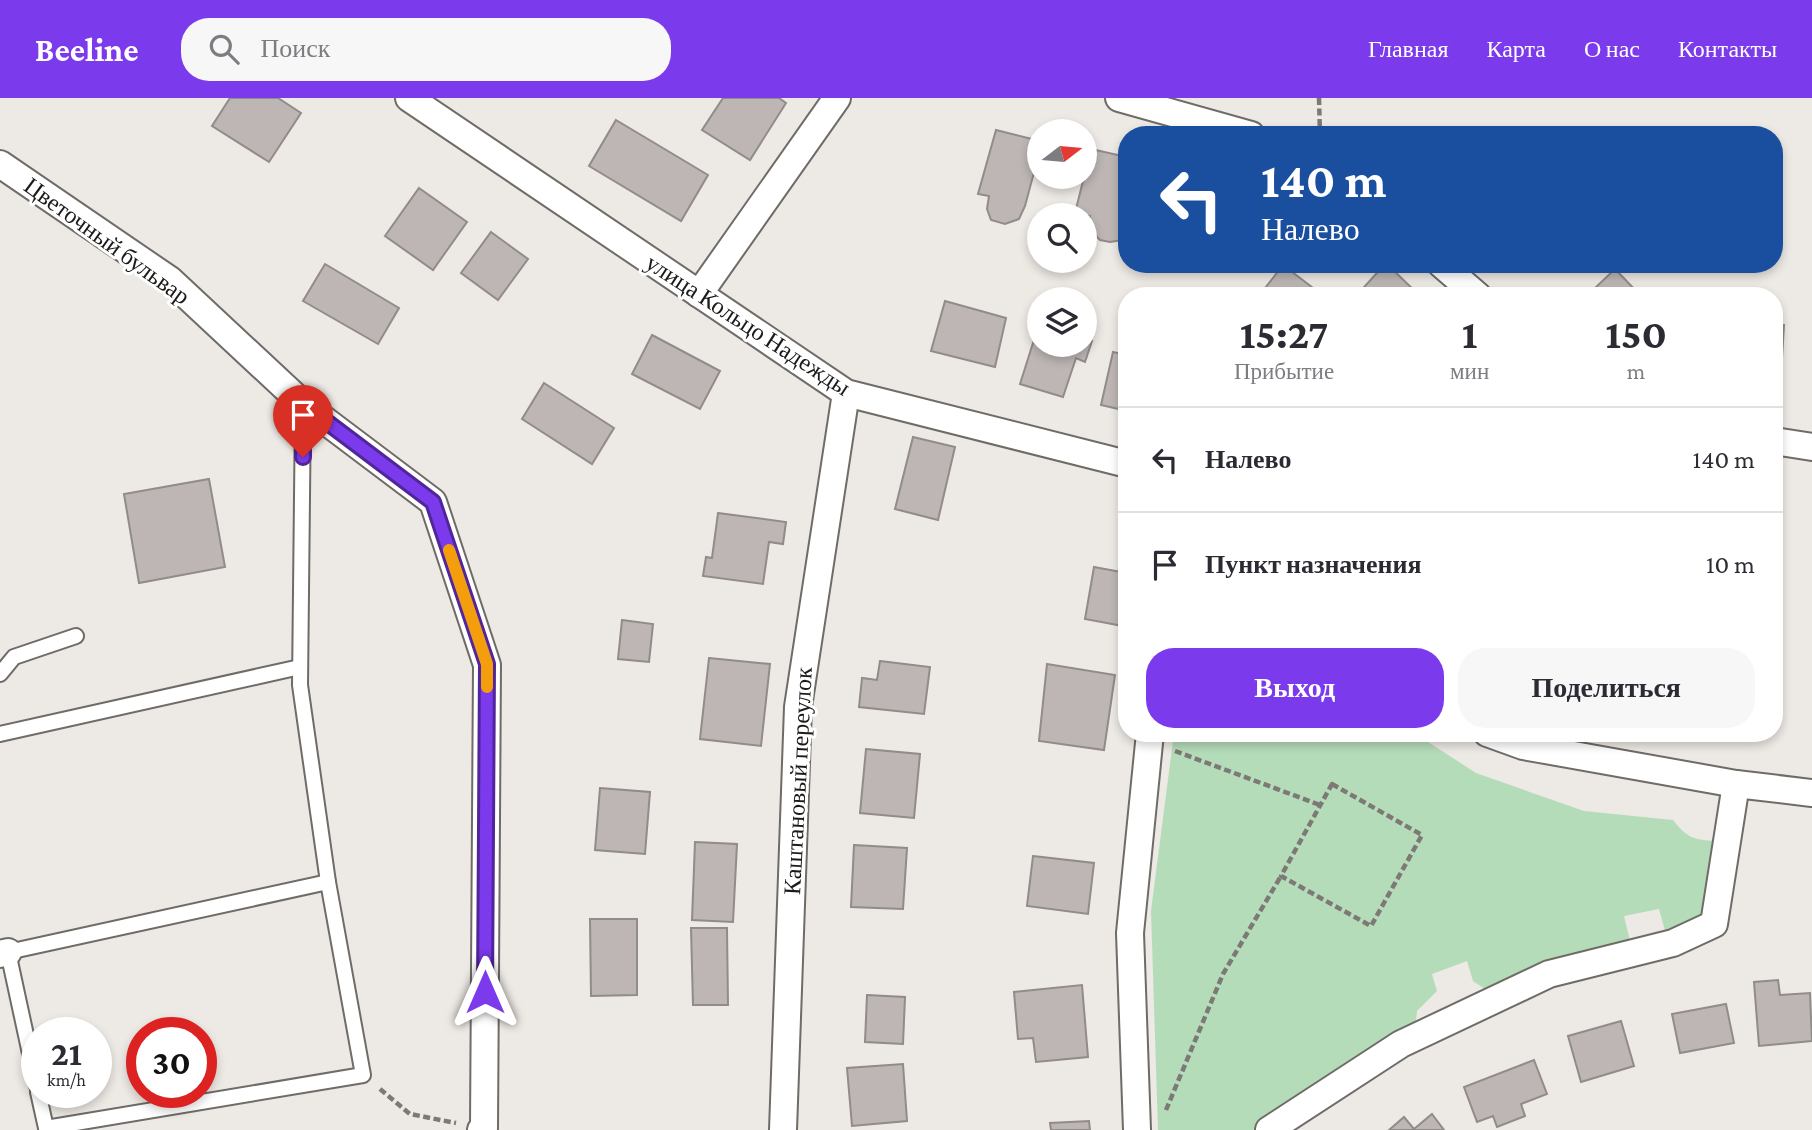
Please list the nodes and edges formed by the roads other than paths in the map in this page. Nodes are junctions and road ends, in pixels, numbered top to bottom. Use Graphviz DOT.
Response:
graph roads {
  1 [pos="409,98"];
  2 [pos="837,98"];
  3 [pos="1119,98"];
  4 [pos="1219,126"];
  5 [pos="0,164"];
  6 [pos="1451,273"];
  7 [pos="1468,287"];
  8 [pos="699,293"];
  9 [pos="846,393"];
  10 [pos="303,404"];
  11 [pos="1783,442"];
  12 [pos="1812,447"];
  13 [pos="1118,462"];
  14 [pos="76,636"];
  15 [pos="300,667"];
  16 [pos="0,674"];
  17 [pos="0,734"];
  18 [pos="1148,742"];
  19 [pos="1512,742"];
  20 [pos="1736,784"];
  21 [pos="1812,793"];
  22 [pos="328,882"];
  23 [pos="4,953"];
  24 [pos="21,1022"];
  25 [pos="42,1108"];
  26 [pos="483,1129"];
  27 [pos="783,1130"];
  28 [pos="1137,1130"];
  29 [pos="1269,1130"];
  1 -- 8 [label="street, улица Кольцо Надежды"];
  2 -- 8 [label="street"];
  3 -- 4 [label="street"];
  5 -- 10 [label="street, Цветочный бульвар"];
  6 -- 7 [label="street"];
  8 -- 9 [label="street, улица Кольцо Надежды"];
  9 -- 13 [label="street, улица Кольцо Надежды"];
  9 -- 27 [label="street, Каштановый переулок"];
  10 -- 15 [label="lane"];
  10 -- 26 [label="street, Цветочный бульвар"];
  11 -- 12 [label="street"];
  14 -- 16 [label="lane"];
  15 -- 17 [label="lane"];
  15 -- 22 [label="lane"];
  18 -- 28 [label="street"];
  19 -- 20 [label="street"];
  20 -- 21 [label="street"];
  20 -- 29 [label="street"];
  22 -- 23 [label="lane"];
  22 -- 25 [label="lane"];
  23 -- 24 [label="lane"];
}
